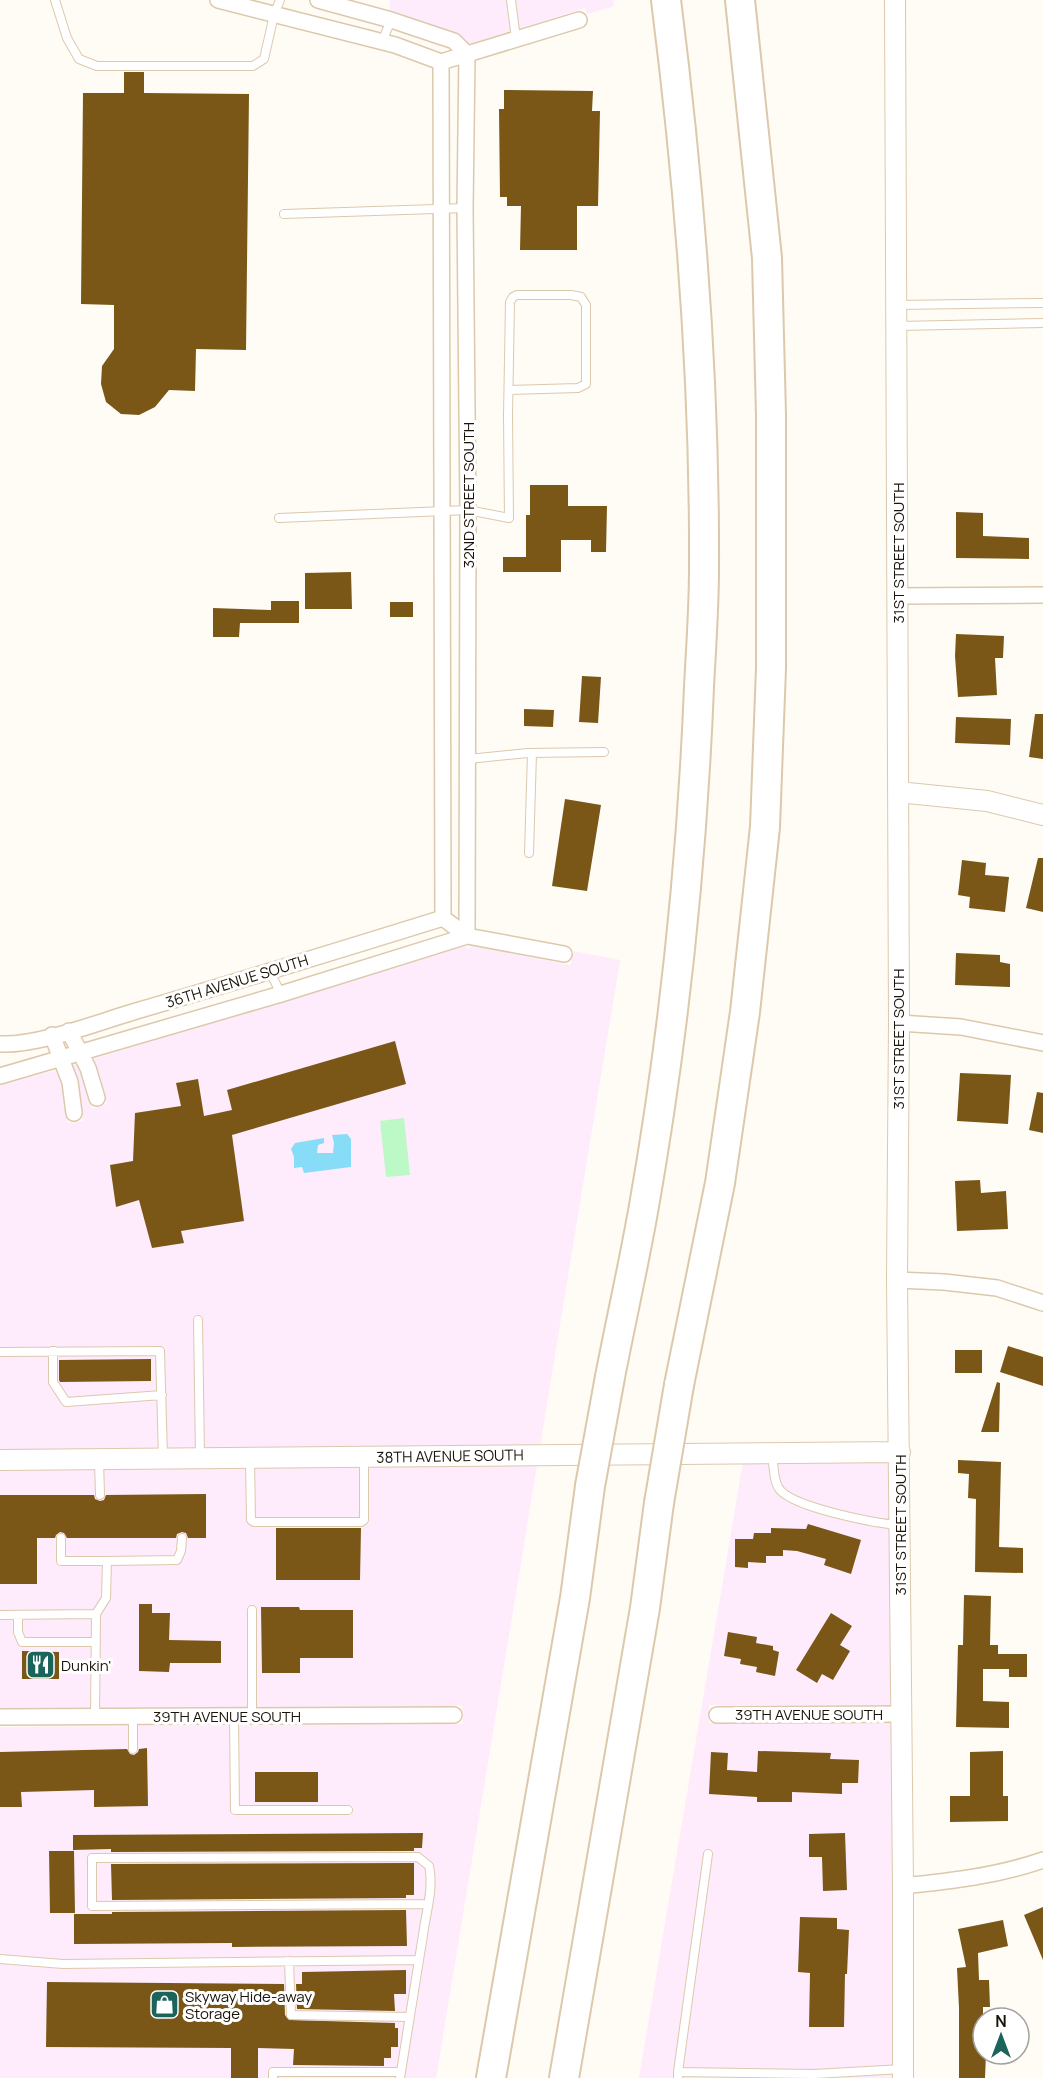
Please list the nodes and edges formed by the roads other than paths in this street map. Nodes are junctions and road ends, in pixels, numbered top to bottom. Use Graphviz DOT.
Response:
graph roads {
  1 [pos="55,0"];
  2 [pos="218,0"];
  3 [pos="280,0"];
  4 [pos="318,0"];
  5 [pos="512,0"];
  6 [pos="666,0"];
  7 [pos="740,0"];
  8 [pos="895,0"];
  9 [pos="274,15"];
  10 [pos="391,20"];
  11 [pos="579,20"];
  12 [pos="516,39"];
  13 [pos="382,42"];
  14 [pos="467,54"];
  15 [pos="441,62"];
  16 [pos="465,208"];
  17 [pos="441,210"];
  18 [pos="284,214"];
  19 [pos="1043,303"];
  20 [pos="896,305"];
  21 [pos="1043,323"];
  22 [pos="896,326"];
  23 [pos="508,390"];
  24 [pos="468,510"];
  25 [pos="441,511"];
  26 [pos="279,518"];
  27 [pos="1043,595"];
  28 [pos="898,596"];
  29 [pos="604,752"];
  30 [pos="532,753"];
  31 [pos="468,759"];
  32 [pos="898,792"];
  33 [pos="1043,815"];
  34 [pos="529,853"];
  35 [pos="443,918"];
  36 [pos="467,936"];
  37 [pos="564,954"];
  38 [pos="270,972"];
  39 [pos="281,994"];
  40 [pos="899,1023"];
  41 [pos="69,1031"];
  42 [pos="52,1035"];
  43 [pos="1043,1043"];
  44 [pos="0,1044"];
  45 [pos="80,1053"];
  46 [pos="62,1059"];
  47 [pos="0,1076"];
  48 [pos="97,1098"];
  49 [pos="74,1113"];
  50 [pos="897,1280"];
  51 [pos="1043,1303"];
  52 [pos="198,1320"];
  53 [pos="0,1352"];
  54 [pos="52,1352"];
  55 [pos="162,1395"];
  56 [pos="900,1452"];
  57 [pos="772,1453"];
  58 [pos="364,1457"];
  59 [pos="201,1459"];
  60 [pos="250,1459"];
  61 [pos="99,1460"];
  62 [pos="163,1460"];
  63 [pos="0,1461"];
  64 [pos="100,1495"];
  65 [pos="900,1525"];
  66 [pos="60,1538"];
  67 [pos="182,1538"];
  68 [pos="107,1561"];
  69 [pos="252,1610"];
  70 [pos="96,1614"];
  71 [pos="0,1615"];
  72 [pos="18,1615"];
  73 [pos="96,1642"];
  74 [pos="717,1714"];
  75 [pos="901,1714"];
  76 [pos="454,1715"];
  77 [pos="234,1716"];
  78 [pos="252,1716"];
  79 [pos="0,1717"];
  80 [pos="95,1717"];
  81 [pos="133,1717"];
  82 [pos="133,1749"];
  83 [pos="348,1810"];
  84 [pos="708,1854"];
  85 [pos="1043,1860"];
  86 [pos="903,1886"];
  87 [pos="428,1904"];
  88 [pos="0,1959"];
  89 [pos="419,1960"];
  90 [pos="289,1961"];
  91 [pos="410,2016"];
  92 [pos="903,2073"];
  93 [pos="400,2075"];
  94 [pos="678,2075"];
  95 [pos="813,2076"];
  96 [pos="273,2078"];
  97 [pos="491,2078"];
  98 [pos="564,2078"];
  1 -- 9 [label="lane"];
  2 -- 9 [label="street"];
  3 -- 9 [label="lane"];
  4 -- 10 [label="street"];
  5 -- 12 [label="lane"];
  6 -- 97 [label="highway, bridge"];
  7 -- 98 [label="highway, bridge"];
  8 -- 20 [label="street, 31ST STREET SOUTH"];
  9 -- 13 [label="street"];
  10 -- 13 [label="lane"];
  10 -- 14 [label="street"];
  11 -- 12 [label="street"];
  12 -- 14 [label="street"];
  13 -- 15 [label="street"];
  14 -- 15 [label="street"];
  14 -- 16 [label="street, 32ND STREET SOUTH"];
  15 -- 17 [label="street, 32ND STREET SOUTH"];
  16 -- 17 [label="lane"];
  16 -- 24 [label="street, 32ND STREET SOUTH"];
  17 -- 18 [label="lane"];
  17 -- 25 [label="street, 32ND STREET SOUTH"];
  19 -- 20 [label="lane"];
  20 -- 22 [label="street, 31ST STREET SOUTH"];
  21 -- 22 [label="lane"];
  22 -- 28 [label="street, 31ST STREET SOUTH"];
  23 -- 23 [label="lane"];
  23 -- 24 [label="lane"];
  24 -- 25 [label="lane"];
  24 -- 31 [label="street, 32ND STREET SOUTH"];
  25 -- 26 [label="lane"];
  25 -- 35 [label="street, 32ND STREET SOUTH"];
  27 -- 28 [label="street"];
  28 -- 32 [label="street, 31ST STREET SOUTH"];
  29 -- 30 [label="lane"];
  30 -- 31 [label="lane"];
  30 -- 34 [label="lane"];
  31 -- 36 [label="street, 32ND STREET SOUTH"];
  32 -- 33 [label="street"];
  32 -- 40 [label="street, 31ST STREET SOUTH"];
  35 -- 36 [label="street, 36TH AVENUE SOUTH"];
  35 -- 38 [label="street, 36TH AVENUE SOUTH"];
  36 -- 37 [label="street, 36TH AVENUE SOUTH"];
  36 -- 39 [label="street, 36TH AVENUE SOUTH"];
  38 -- 39 [label="lane"];
  38 -- 41 [label="street, 36TH AVENUE SOUTH"];
  39 -- 45 [label="street, 36TH AVENUE SOUTH"];
  40 -- 43 [label="street"];
  40 -- 50 [label="street, 31ST STREET SOUTH"];
  41 -- 42 [label="street, 36TH AVENUE SOUTH"];
  41 -- 45 [label="street"];
  42 -- 44 [label="street, 36TH AVENUE SOUTH"];
  42 -- 46 [label="street"];
  45 -- 46 [label="street, 36TH AVENUE SOUTH"];
  45 -- 48 [label="street"];
  46 -- 47 [label="street, 36TH AVENUE SOUTH"];
  46 -- 49 [label="street"];
  50 -- 51 [label="street"];
  50 -- 56 [label="street, 31ST STREET SOUTH"];
  52 -- 59 [label="lane"];
  53 -- 54 [label="lane"];
  54 -- 55 [label="lane"];
  54 -- 55 [label="lane"];
  55 -- 62 [label="lane"];
  56 -- 57 [label="street, 38TH AVENUE SOUTH"];
  56 -- 65 [label="street, 31ST STREET SOUTH"];
  57 -- 58 [label="street, 38TH AVENUE SOUTH"];
  57 -- 65 [label="lane"];
  58 -- 60 [label="street, 38TH AVENUE SOUTH"];
  58 -- 60 [label="lane"];
  59 -- 60 [label="street, 38TH AVENUE SOUTH"];
  59 -- 62 [label="street, 38TH AVENUE SOUTH"];
  61 -- 62 [label="street, 38TH AVENUE SOUTH"];
  61 -- 63 [label="street, 38TH AVENUE SOUTH"];
  61 -- 64 [label="lane"];
  65 -- 75 [label="street, 31ST STREET SOUTH"];
  66 -- 68 [label="lane"];
  67 -- 68 [label="lane"];
  68 -- 70 [label="lane"];
  69 -- 78 [label="lane"];
  70 -- 72 [label="lane"];
  70 -- 73 [label="lane"];
  71 -- 72 [label="lane"];
  72 -- 73 [label="lane"];
  73 -- 80 [label="lane"];
  74 -- 75 [label="street, 39TH AVENUE SOUTH"];
  75 -- 86 [label="street, 31ST STREET SOUTH"];
  76 -- 78 [label="street, 39TH AVENUE SOUTH"];
  77 -- 78 [label="street, 39TH AVENUE SOUTH"];
  77 -- 81 [label="street, 39TH AVENUE SOUTH"];
  77 -- 83 [label="lane"];
  79 -- 80 [label="street, 39TH AVENUE SOUTH"];
  80 -- 81 [label="street, 39TH AVENUE SOUTH"];
  81 -- 82 [label="lane"];
  84 -- 94 [label="lane"];
  85 -- 86 [label="street"];
  86 -- 92 [label="street, 31ST STREET SOUTH"];
  87 -- 87 [label="lane"];
  87 -- 89 [label="lane"];
  88 -- 90 [label="lane"];
  89 -- 90 [label="lane"];
  89 -- 91 [label="lane"];
  90 -- 91 [label="lane"];
  91 -- 93 [label="lane"];
  92 -- 95 [label="lane"];
  93 -- 96 [label="lane"];
  94 -- 95 [label="lane"];
}
